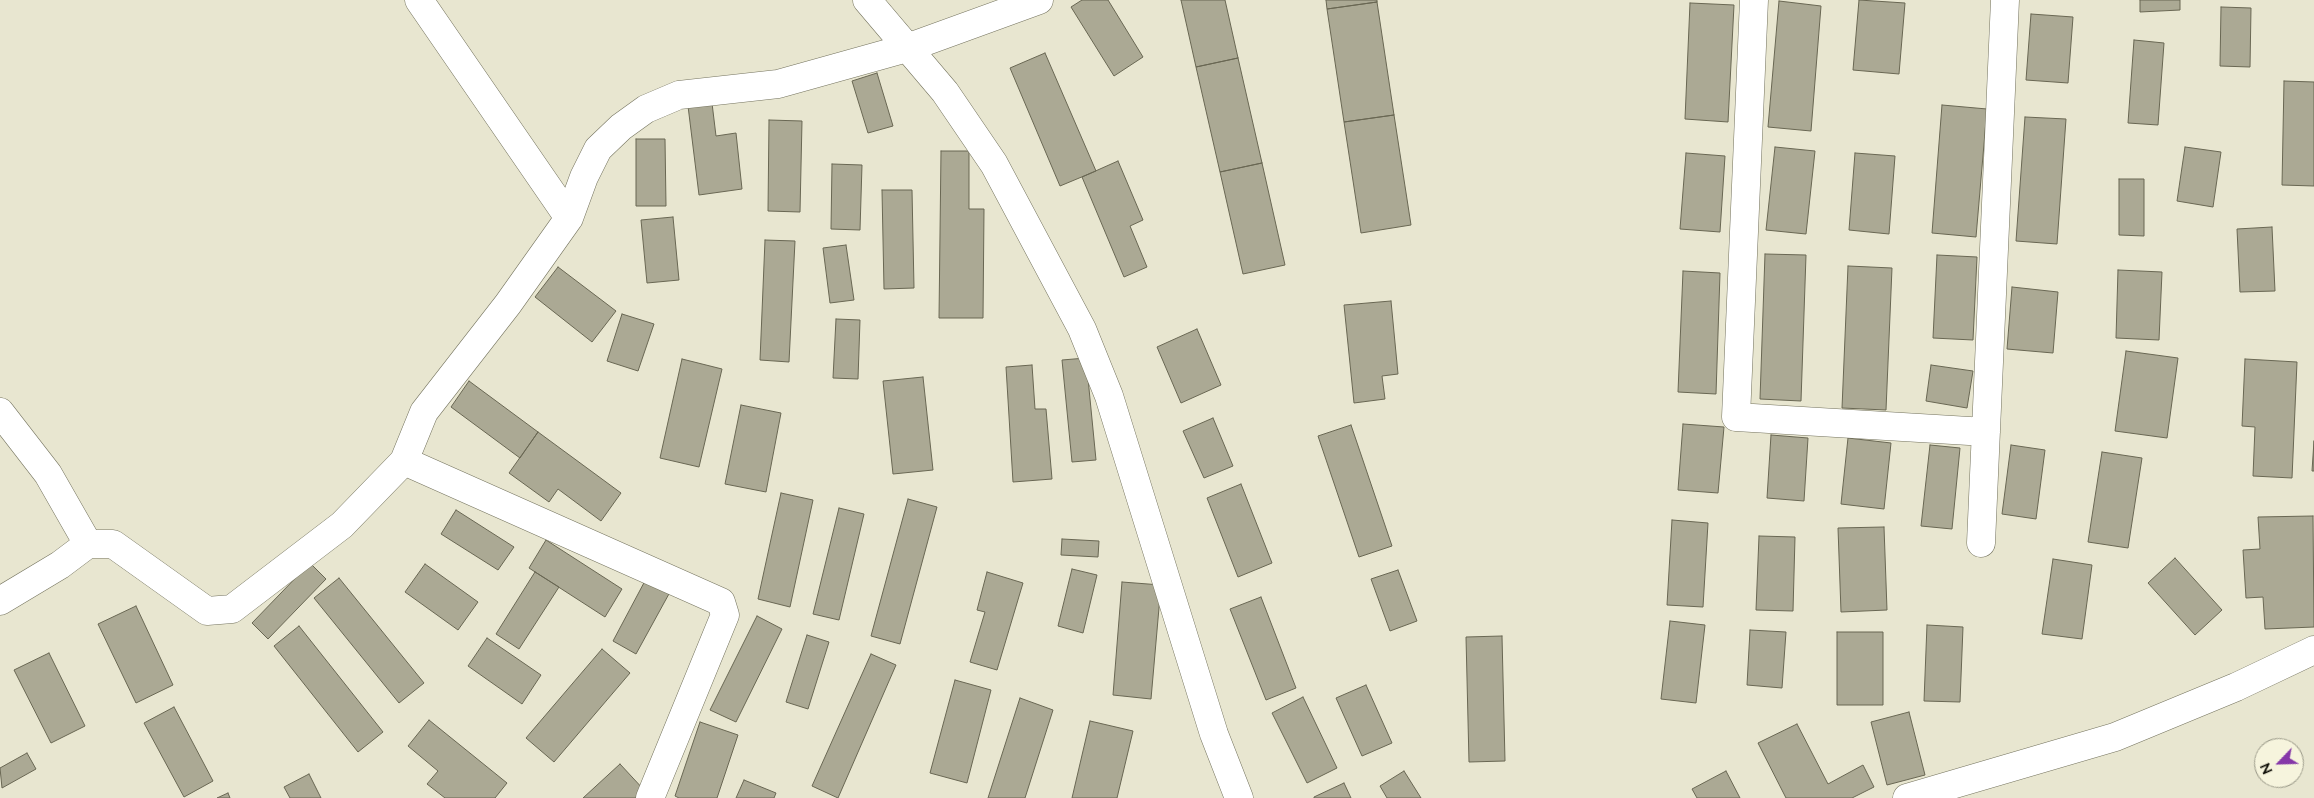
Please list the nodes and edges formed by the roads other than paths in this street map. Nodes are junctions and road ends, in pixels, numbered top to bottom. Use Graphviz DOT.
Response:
graph roads {
  1 [pos="419,0"];
  2 [pos="867,0"];
  3 [pos="1039,0"];
  4 [pos="1754,0"];
  5 [pos="2005,0"];
  6 [pos="907,48"];
  7 [pos="569,218"];
  8 [pos="0,412"];
  9 [pos="1986,432"];
  10 [pos="404,461"];
  11 [pos="1981,543"];
  12 [pos="88,544"];
  13 [pos="0,600"];
  14 [pos="2314,650"];
  15 [pos="650,798"];
  16 [pos="1239,798"];
  17 [pos="1907,798"];
  1 -- 7 [label="street"];
  2 -- 6 [label="street"];
  3 -- 6 [label="street"];
  4 -- 9 [label="street"];
  5 -- 9 [label="street"];
  6 -- 7 [label="street"];
  6 -- 16 [label="street"];
  7 -- 10 [label="street"];
  8 -- 12 [label="street"];
  9 -- 11 [label="street"];
  10 -- 12 [label="street"];
  10 -- 15 [label="street"];
  12 -- 13 [label="street"];
  14 -- 17 [label="street"];
}
